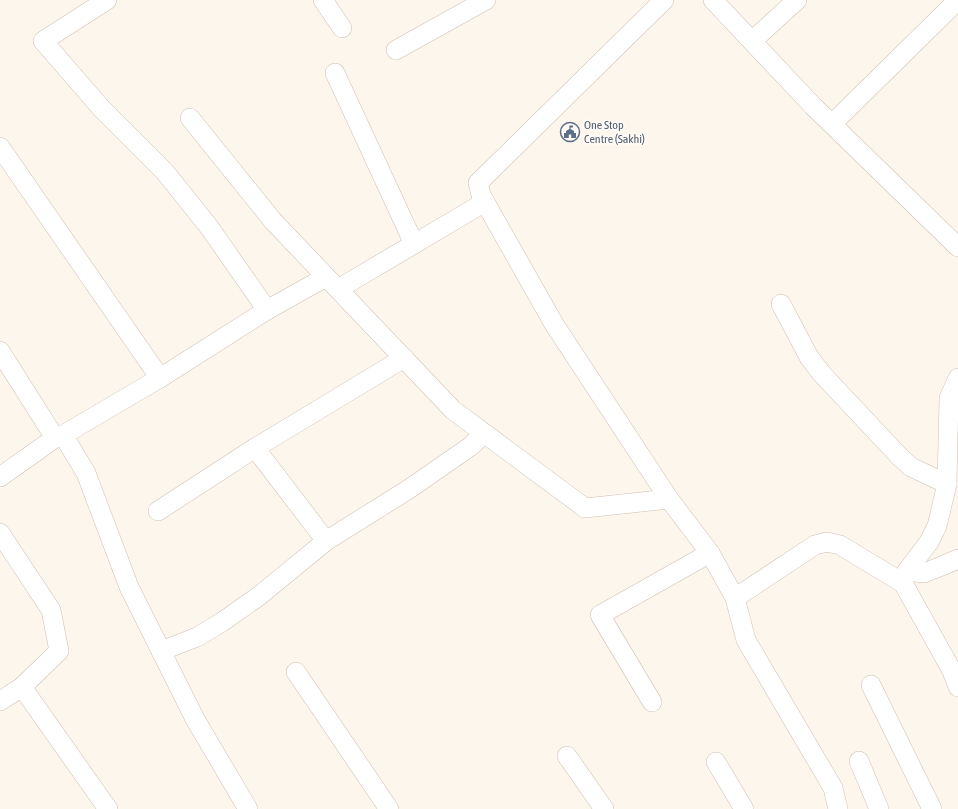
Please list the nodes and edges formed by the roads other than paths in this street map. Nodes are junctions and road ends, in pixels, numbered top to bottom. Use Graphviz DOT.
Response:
graph roads {
  1 [pos="107,0"];
  2 [pos="322,0"];
  3 [pos="486,0"];
  4 [pos="664,0"];
  5 [pos="713,0"];
  6 [pos="797,0"];
  7 [pos="958,0"];
  8 [pos="466,5"];
  9 [pos="342,28"];
  10 [pos="752,41"];
  11 [pos="396,50"];
  12 [pos="335,74"];
  13 [pos="190,118"];
  14 [pos="832,124"];
  15 [pos="0,147"];
  16 [pos="485,202"];
  17 [pos="414,244"];
  18 [pos="958,247"];
  19 [pos="332,283"];
  20 [pos="781,304"];
  21 [pos="267,310"];
  22 [pos="0,352"];
  23 [pos="404,358"];
  24 [pos="160,378"];
  25 [pos="958,378"];
  26 [pos="484,433"];
  27 [pos="59,436"];
  28 [pos="255,448"];
  29 [pos="0,477"];
  30 [pos="946,484"];
  31 [pos="668,499"];
  32 [pos="158,511"];
  33 [pos="0,533"];
  34 [pos="326,541"];
  35 [pos="710,553"];
  36 [pos="958,559"];
  37 [pos="905,577"];
  38 [pos="735,598"];
  39 [pos="161,651"];
  40 [pos="296,672"];
  41 [pos="871,685"];
  42 [pos="22,687"];
  43 [pos="958,687"];
  44 [pos="0,701"];
  45 [pos="652,702"];
  46 [pos="566,756"];
  47 [pos="859,761"];
  48 [pos="716,762"];
  49 [pos="108,809"];
  50 [pos="248,809"];
  51 [pos="389,809"];
  52 [pos="604,809"];
  53 [pos="744,809"];
  54 [pos="838,809"];
  55 [pos="879,809"];
  56 [pos="932,809"];
  1 -- 21 [label="street"];
  2 -- 9 [label="street"];
  3 -- 8 [label="street"];
  4 -- 16 [label="street"];
  5 -- 10 [label="street"];
  6 -- 10 [label="street"];
  7 -- 14 [label="street"];
  8 -- 11 [label="street"];
  10 -- 14 [label="street"];
  12 -- 17 [label="street"];
  13 -- 19 [label="street"];
  14 -- 18 [label="street"];
  15 -- 24 [label="street"];
  16 -- 17 [label="street"];
  16 -- 31 [label="street"];
  17 -- 19 [label="street"];
  19 -- 21 [label="street"];
  19 -- 23 [label="street"];
  20 -- 30 [label="street"];
  21 -- 24 [label="street"];
  22 -- 27 [label="street"];
  23 -- 26 [label="street"];
  23 -- 28 [label="street"];
  24 -- 27 [label="street"];
  25 -- 30 [label="street"];
  26 -- 31 [label="street"];
  26 -- 34 [label="street"];
  27 -- 29 [label="street"];
  27 -- 39 [label="street"];
  28 -- 32 [label="street"];
  28 -- 34 [label="street"];
  30 -- 37 [label="street"];
  31 -- 35 [label="street"];
  33 -- 42 [label="street"];
  34 -- 39 [label="street"];
  35 -- 38 [label="street"];
  35 -- 45 [label="street"];
  36 -- 37 [label="street"];
  37 -- 38 [label="street"];
  37 -- 43 [label="street"];
  38 -- 54 [label="street"];
  39 -- 50 [label="street"];
  40 -- 51 [label="street"];
  41 -- 56 [label="street"];
  42 -- 44 [label="street"];
  42 -- 49 [label="street"];
  46 -- 52 [label="street"];
  47 -- 55 [label="street"];
  48 -- 53 [label="street"];
}
